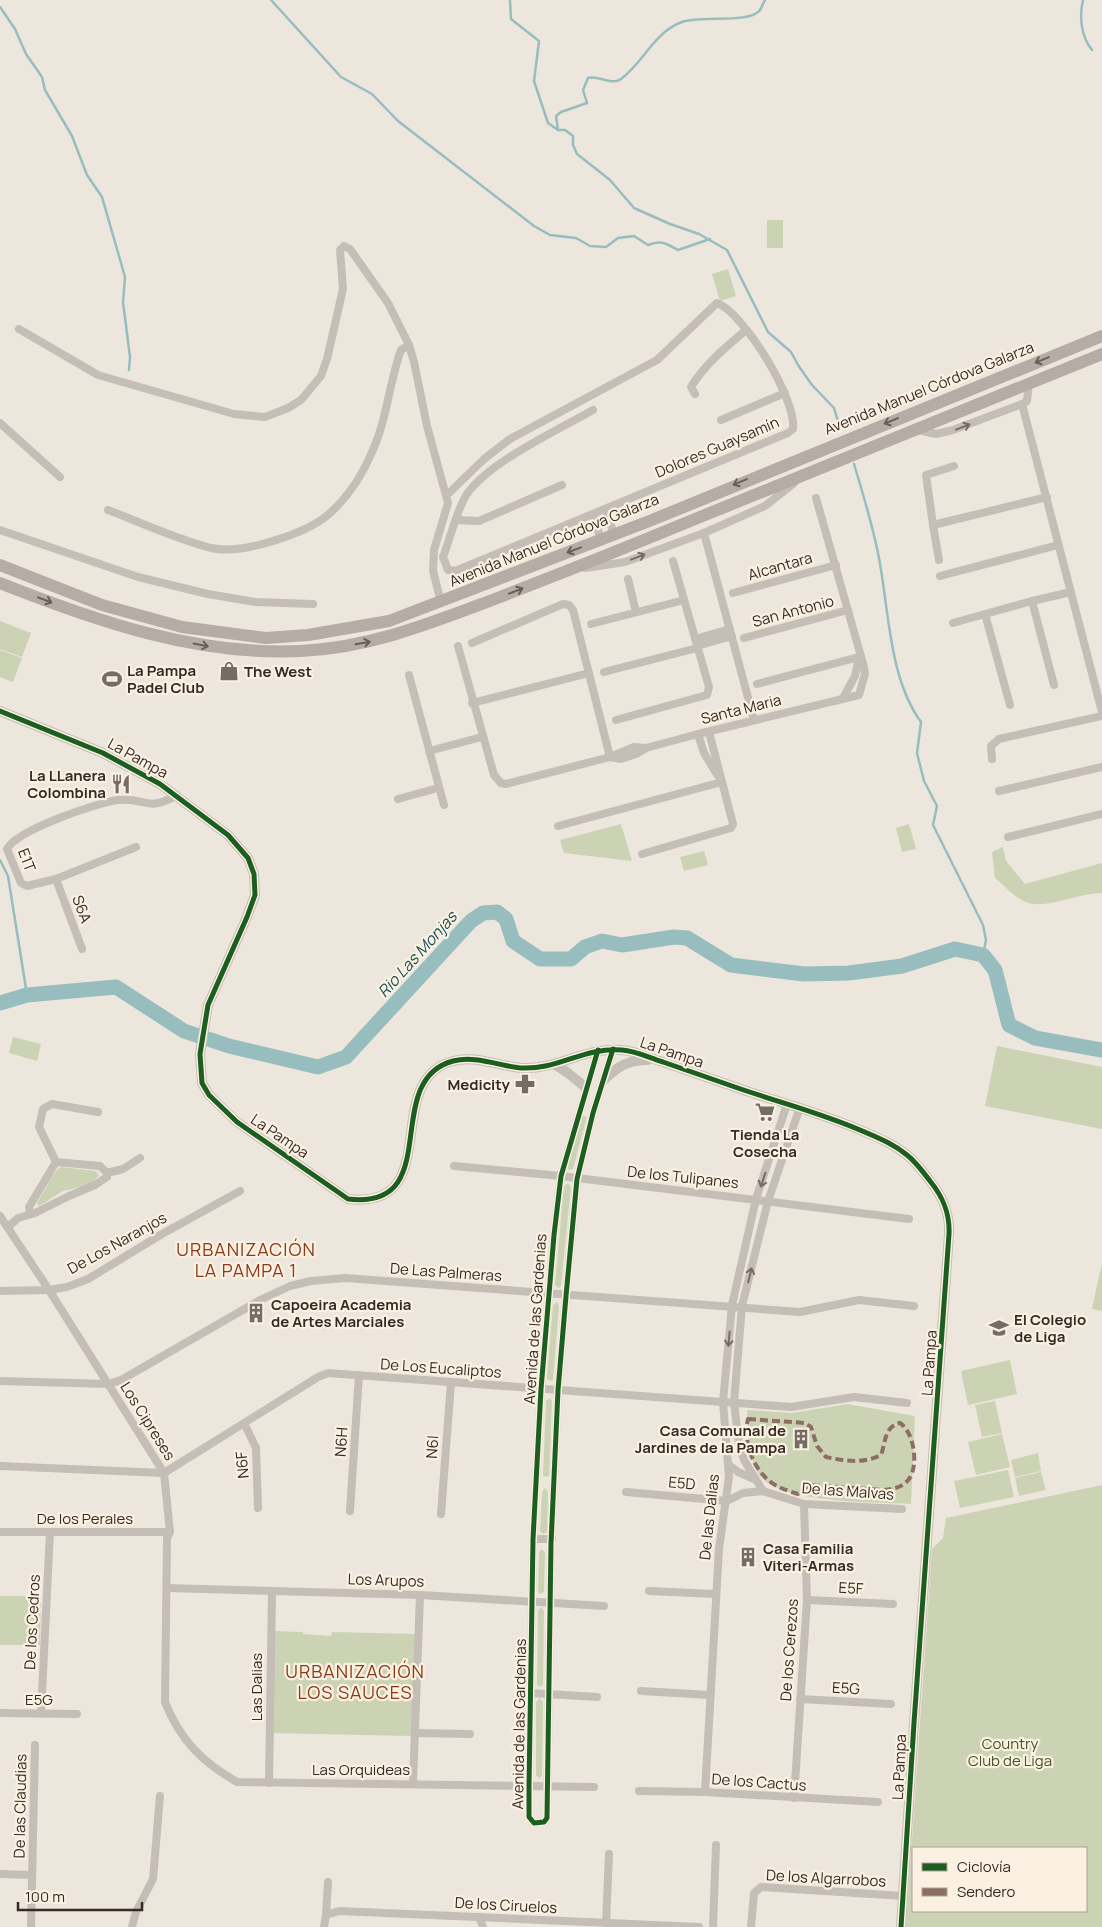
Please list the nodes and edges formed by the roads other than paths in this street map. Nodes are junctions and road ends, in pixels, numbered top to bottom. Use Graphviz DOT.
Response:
graph roads {
  1 [pos="19,329"];
  2 [pos="746,330"];
  3 [pos="1102,336"];
  4 [pos="409,345"];
  5 [pos="1102,354"];
  6 [pos="1029,383"];
  7 [pos="785,393"];
  8 [pos="695,394"];
  9 [pos="1022,404"];
  10 [pos="593,410"];
  11 [pos="721,420"];
  12 [pos="0,423"];
  13 [pos="916,429"];
  14 [pos="954,466"];
  15 [pos="806,473"];
  16 [pos="60,477"];
  17 [pos="562,485"];
  18 [pos="816,498"];
  19 [pos="1047,498"];
  20 [pos="447,499"];
  21 [pos="606,509"];
  22 [pos="108,510"];
  23 [pos="593,514"];
  24 [pos="456,520"];
  25 [pos="932,525"];
  26 [pos="0,530"];
  27 [pos="704,532"];
  28 [pos="614,534"];
  29 [pos="601,540"];
  30 [pos="1058,545"];
  31 [pos="939,560"];
  32 [pos="674,562"];
  33 [pos="0,565"];
  34 [pos="836,565"];
  35 [pos="574,570"];
  36 [pos="18,572"];
  37 [pos="940,576"];
  38 [pos="628,579"];
  39 [pos="0,582"];
  40 [pos="12,588"];
  41 [pos="1071,592"];
  42 [pos="733,593"];
  43 [pos="684,600"];
  44 [pos="1032,601"];
  45 [pos="440,602"];
  46 [pos="313,604"];
  47 [pos="848,610"];
  48 [pos="636,612"];
  49 [pos="985,614"];
  50 [pos="953,623"];
  51 [pos="592,624"];
  52 [pos="731,633"];
  53 [pos="744,638"];
  54 [pos="472,643"];
  55 [pos="696,644"];
  56 [pos="458,646"];
  57 [pos="859,657"];
  58 [pos="604,672"];
  59 [pos="589,673"];
  60 [pos="409,675"];
  61 [pos="757,684"];
  62 [pos="1054,685"];
  63 [pos="843,698"];
  64 [pos="472,703"];
  65 [pos="1010,706"];
  66 [pos="0,711"];
  67 [pos="1102,712"];
  68 [pos="1102,716"];
  69 [pos="616,720"];
  70 [pos="754,720"];
  71 [pos="709,732"];
  72 [pos="698,734"];
  73 [pos="482,736"];
  74 [pos="429,751"];
  75 [pos="610,757"];
  76 [pos="992,758"];
  77 [pos="1102,767"];
  78 [pos="722,782"];
  79 [pos="438,788"];
  80 [pos="1000,791"];
  81 [pos="176,795"];
  82 [pos="398,799"];
  83 [pos="444,806"];
  84 [pos="1102,814"];
  85 [pos="558,826"];
  86 [pos="1008,837"];
  87 [pos="136,847"];
  88 [pos="642,854"];
  89 [pos="56,879"];
  90 [pos="82,949"];
  91 [pos="613,1049"];
  92 [pos="598,1050"];
  93 [pos="655,1060"];
  94 [pos="556,1065"];
  95 [pos="604,1080"];
  96 [pos="585,1087"];
  97 [pos="787,1104"];
  98 [pos="800,1107"];
  99 [pos="98,1112"];
  100 [pos="140,1158"];
  101 [pos="56,1162"];
  102 [pos="454,1166"];
  103 [pos="107,1173"];
  104 [pos="561,1176"];
  105 [pos="577,1179"];
  106 [pos="240,1190"];
  107 [pos="756,1199"];
  108 [pos="768,1201"];
  109 [pos="30,1213"];
  110 [pos="0,1216"];
  111 [pos="909,1219"];
  112 [pos="8,1226"];
  113 [pos="49,1290"];
  114 [pos="0,1291"];
  115 [pos="550,1293"];
  116 [pos="566,1296"];
  117 [pos="732,1305"];
  118 [pos="742,1306"];
  119 [pos="914,1306"];
  120 [pos="359,1375"];
  121 [pos="0,1381"];
  122 [pos="450,1382"];
  123 [pos="109,1384"];
  124 [pos="541,1389"];
  125 [pos="558,1390"];
  126 [pos="723,1402"];
  127 [pos="734,1402"];
  128 [pos="907,1403"];
  129 [pos="244,1423"];
  130 [pos="728,1464"];
  131 [pos="0,1466"];
  132 [pos="164,1473"];
  133 [pos="754,1480"];
  134 [pos="536,1484"];
  135 [pos="554,1485"];
  136 [pos="626,1492"];
  137 [pos="763,1492"];
  138 [pos="727,1501"];
  139 [pos="804,1504"];
  140 [pos="258,1508"];
  141 [pos="902,1508"];
  142 [pos="350,1511"];
  143 [pos="441,1514"];
  144 [pos="0,1532"];
  145 [pos="50,1532"];
  146 [pos="170,1532"];
  147 [pos="533,1539"];
  148 [pos="552,1539"];
  149 [pos="167,1588"];
  150 [pos="272,1591"];
  151 [pos="649,1591"];
  152 [pos="716,1594"];
  153 [pos="420,1595"];
  154 [pos="807,1600"];
  155 [pos="533,1601"];
  156 [pos="550,1603"];
  157 [pos="893,1604"];
  158 [pos="604,1606"];
  159 [pos="641,1691"];
  160 [pos="531,1693"];
  161 [pos="550,1693"];
  162 [pos="710,1695"];
  163 [pos="597,1697"];
  164 [pos="800,1699"];
  165 [pos="165,1702"];
  166 [pos="890,1704"];
  167 [pos="0,1713"];
  168 [pos="42,1713"];
  169 [pos="77,1714"];
  170 [pos="415,1733"];
  171 [pos="470,1734"];
  172 [pos="35,1746"];
  173 [pos="413,1782"];
  174 [pos="269,1783"];
  175 [pos="529,1786"];
  176 [pos="548,1787"];
  177 [pos="594,1787"];
  178 [pos="638,1791"];
  179 [pos="704,1792"];
  180 [pos="160,1796"];
  181 [pos="794,1798"];
  182 [pos="878,1802"];
  183 [pos="716,1845"];
  184 [pos="609,1854"];
  185 [pos="0,1874"];
  186 [pos="32,1874"];
  187 [pos="328,1882"];
  188 [pos="903,1896"];
  189 [pos="326,1915"];
  190 [pos="478,1917"];
  191 [pos="606,1923"];
  192 [pos="584,1924"];
  193 [pos="30,1927"];
  194 [pos="132,1927"];
  195 [pos="324,1927"];
  196 [pos="483,1927"];
  197 [pos="699,1927"];
  198 [pos="713,1927"];
  199 [pos="751,1927"];
  200 [pos="901,1927"];
  1 -- 4 [label="street"];
  2 -- 7 [label="street, Dolores Guaysamín"];
  2 -- 8 [label="street"];
  2 -- 20 [label="street, Dolores Guaysamín"];
  3 -- 28 [label="main road, Avenida Manuel Córdova Galarza, one-way"];
  4 -- 20 [label="street"];
  4 -- 22 [label="street"];
  5 -- 6 [label="main road"];
  6 -- 9 [label="street"];
  6 -- 13 [label="main road"];
  7 -- 11 [label="street"];
  7 -- 21 [label="street, Dolores Guaysamín"];
  13 -- 9 [label="street, one-way"];
  9 -- 19 [label="street"];
  10 -- 24 [label="street, Dolores Guaysamín"];
  12 -- 16 [label="street"];
  13 -- 15 [label="main road"];
  14 -- 25 [label="street"];
  15 -- 27 [label="street"];
  15 -- 35 [label="main road"];
  17 -- 24 [label="street"];
  18 -- 34 [label="street, Santa Maria"];
  19 -- 25 [label="street"];
  19 -- 30 [label="street"];
  20 -- 45 [label="street"];
  21 -- 23 [label="street, Dolores Guaysamín"];
  21 -- 28 [label="street"];
  23 -- 24 [label="street, Dolores Guaysamín"];
  23 -- 29 [label="street"];
  25 -- 31 [label="street"];
  26 -- 46 [label="street"];
  35 -- 27 [label="street, one-way"];
  27 -- 52 [label="street"];
  28 -- 29 [label="main road, Avenida Manuel Córdova Galarza"];
  29 -- 45 [label="main road, Avenida Manuel Córdova Galarza, one-way"];
  30 -- 37 [label="street"];
  30 -- 41 [label="street"];
  32 -- 43 [label="street"];
  33 -- 36 [label="main road, Avenida Manuel Córdova Galarza"];
  34 -- 42 [label="street, Alcantara"];
  34 -- 47 [label="street, Santa Maria"];
  40 -- 35 [label="main road, one-way"];
  36 -- 40 [label="main road"];
  36 -- 45 [label="main road, Avenida Manuel Córdova Galarza"];
  38 -- 48 [label="street"];
  39 -- 40 [label="main road"];
  41 -- 44 [label="street"];
  41 -- 67 [label="street"];
  43 -- 48 [label="street"];
  43 -- 55 [label="street"];
  44 -- 49 [label="street"];
  44 -- 62 [label="street"];
  47 -- 53 [label="street, San Antonio"];
  47 -- 57 [label="street, Santa Maria"];
  48 -- 51 [label="street"];
  49 -- 50 [label="street"];
  49 -- 65 [label="street"];
  52 -- 55 [label="street"];
  52 -- 70 [label="street"];
  54 -- 59 [label="street"];
  55 -- 58 [label="street"];
  55 -- 69 [label="street"];
  56 -- 64 [label="street"];
  57 -- 61 [label="street"];
  57 -- 63 [label="street, Santa Maria"];
  57 -- 63 [label="street, Santa Maria"];
  59 -- 64 [label="street"];
  59 -- 75 [label="street"];
  60 -- 74 [label="street"];
  63 -- 70 [label="street, Santa Maria"];
  64 -- 73 [label="street"];
  66 -- 81 [label="street, La Pampa"];
  68 -- 76 [label="street"];
  70 -- 71 [label="street, Santa Maria"];
  71 -- 72 [label="street, Santa Maria"];
  71 -- 78 [label="street"];
  72 -- 75 [label="street, Santa Maria"];
  72 -- 78 [label="street"];
  73 -- 74 [label="street"];
  73 -- 75 [label="street, Santa Maria"];
  74 -- 79 [label="street"];
  77 -- 80 [label="street"];
  78 -- 85 [label="street"];
  78 -- 88 [label="street"];
  79 -- 82 [label="street"];
  79 -- 83 [label="street"];
  81 -- 89 [label="street, E1T"];
  81 -- 94 [label="street, La Pampa"];
  84 -- 86 [label="street"];
  87 -- 89 [label="street, E1T"];
  89 -- 90 [label="street, S6A"];
  91 -- 92 [label="street, La Pampa"];
  91 -- 93 [label="street, La Pampa"];
  91 -- 95 [label="street, Avenida de las Gardenias"];
  92 -- 94 [label="street, La Pampa"];
  92 -- 96 [label="street, Avenida de las Gardenias"];
  93 -- 95 [label="street"];
  93 -- 97 [label="street, La Pampa"];
  94 -- 96 [label="street"];
  95 -- 105 [label="street, Avenida de las Gardenias"];
  96 -- 104 [label="street, Avenida de las Gardenias"];
  97 -- 98 [label="street, La Pampa"];
  97 -- 107 [label="street, De las Dalias, one-way"];
  98 -- 108 [label="street"];
  98 -- 188 [label="street, La Pampa"];
  99 -- 101 [label="street"];
  100 -- 103 [label="street"];
  101 -- 103 [label="street"];
  101 -- 109 [label="street"];
  102 -- 104 [label="street, De los Tulipanes"];
  103 -- 109 [label="street"];
  104 -- 105 [label="street, De los Tulipanes"];
  104 -- 115 [label="street, Avenida de las Gardenias"];
  105 -- 107 [label="street, De los Tulipanes"];
  105 -- 116 [label="street, Avenida de las Gardenias"];
  106 -- 113 [label="street, De Los Naranjos"];
  107 -- 108 [label="street, De los Tulipanes"];
  107 -- 117 [label="street, De las Dalias"];
  108 -- 111 [label="street, De los Tulipanes"];
  118 -- 108 [label="street, one-way"];
  109 -- 112 [label="street"];
  110 -- 112 [label="street, Los Cipreses"];
  112 -- 113 [label="street, Los Cipreses"];
  113 -- 114 [label="street, De Los Naranjos"];
  113 -- 123 [label="street, Los Cipreses"];
  115 -- 116 [label="street, De Las Palmeras"];
  115 -- 123 [label="street, De Las Palmeras"];
  115 -- 124 [label="street, Avenida de las Gardenias"];
  116 -- 117 [label="street, De Las Palmeras"];
  116 -- 125 [label="street, Avenida de las Gardenias"];
  117 -- 118 [label="street, De Las Palmeras"];
  117 -- 126 [label="street, De las Dalias, one-way"];
  118 -- 119 [label="street, De Las Palmeras"];
  118 -- 127 [label="street"];
  120 -- 122 [label="street, De Los Eucaliptos"];
  120 -- 129 [label="street, De Los Eucaliptos"];
  120 -- 142 [label="street, N6H"];
  121 -- 123 [label="street, De Las Palmeras"];
  122 -- 124 [label="street, De Los Eucaliptos"];
  122 -- 143 [label="street, N6I"];
  123 -- 132 [label="street, Los Cipreses"];
  124 -- 125 [label="street, De Los Eucaliptos"];
  124 -- 134 [label="street, Avenida de las Gardenias"];
  125 -- 126 [label="street, De Los Eucaliptos"];
  125 -- 135 [label="street, Avenida de las Gardenias"];
  126 -- 127 [label="street, De Los Eucaliptos"];
  126 -- 130 [label="street, De las Dalias"];
  127 -- 128 [label="street, De Los Eucaliptos"];
  127 -- 133 [label="street"];
  129 -- 132 [label="street, De Los Eucaliptos"];
  129 -- 140 [label="street, N6F"];
  130 -- 133 [label="street"];
  130 -- 138 [label="street, De las Dalias"];
  131 -- 132 [label="street"];
  132 -- 146 [label="street, Los Cipreses"];
  133 -- 137 [label="street"];
  134 -- 135 [label="street"];
  134 -- 147 [label="street, Avenida de las Gardenias"];
  135 -- 148 [label="street, Avenida de las Gardenias"];
  136 -- 138 [label="street, E5D"];
  137 -- 138 [label="street, E5D"];
  137 -- 139 [label="street, De las Malvas"];
  138 -- 152 [label="street, De las Dalias"];
  139 -- 141 [label="street, De las Malvas"];
  139 -- 154 [label="street, De los Cerezos"];
  144 -- 145 [label="street, De los Perales"];
  145 -- 146 [label="street, De los Perales"];
  145 -- 168 [label="street, De los Cedros"];
  146 -- 149 [label="street, Los Cipreses"];
  147 -- 148 [label="street"];
  147 -- 155 [label="street, Avenida de las Gardenias"];
  148 -- 156 [label="street, Avenida de las Gardenias"];
  149 -- 150 [label="street, Los Arupos"];
  149 -- 165 [label="street, Los Cipreses"];
  150 -- 153 [label="street, Los Arupos"];
  150 -- 174 [label="street, Las Dalias"];
  151 -- 152 [label="street"];
  152 -- 162 [label="street, De las Dalias"];
  153 -- 155 [label="street, Los Arupos"];
  153 -- 170 [label="street"];
  154 -- 157 [label="street, E5F"];
  154 -- 164 [label="street, De los Cerezos"];
  155 -- 156 [label="street, Los Arupos"];
  155 -- 160 [label="street, Avenida de las Gardenias"];
  156 -- 158 [label="street, Los Arupos"];
  156 -- 161 [label="street, Avenida de las Gardenias"];
  159 -- 162 [label="street"];
  160 -- 161 [label="street"];
  160 -- 175 [label="street, Avenida de las Gardenias"];
  161 -- 163 [label="street"];
  161 -- 176 [label="street, Avenida de las Gardenias"];
  162 -- 179 [label="street, De las Dalias"];
  164 -- 166 [label="street, E5G"];
  164 -- 181 [label="street, De los Cerezos"];
  165 -- 174 [label="street, Las Orquideas"];
  167 -- 168 [label="street, E5G"];
  168 -- 169 [label="street, E5G"];
  170 -- 171 [label="street"];
  170 -- 173 [label="street"];
  172 -- 186 [label="street, De las Claudias"];
  173 -- 174 [label="street, Las Orquideas"];
  173 -- 175 [label="street, Las Orquideas"];
  175 -- 176 [label="street, Las Orquideas"];
  175 -- 176 [label="street, Avenida de las Gardenias"];
  176 -- 177 [label="street, Las Orquideas"];
  178 -- 179 [label="street, De los Cactus"];
  179 -- 181 [label="street, De los Cactus"];
  180 -- 194 [label="street"];
  181 -- 182 [label="street, De los Cactus"];
  183 -- 198 [label="street"];
  184 -- 191 [label="street"];
  185 -- 186 [label="street"];
  186 -- 193 [label="street, De las Claudias"];
  187 -- 189 [label="street"];
  188 -- 199 [label="street, De los Algarrobos"];
  188 -- 200 [label="street, La Pampa"];
  189 -- 190 [label="street, De los Ciruelos"];
  189 -- 195 [label="street"];
  190 -- 192 [label="street, De los Ciruelos"];
  190 -- 196 [label="street"];
  191 -- 192 [label="street, De los Ciruelos"];
  191 -- 197 [label="street, De los Ciruelos"];
}
